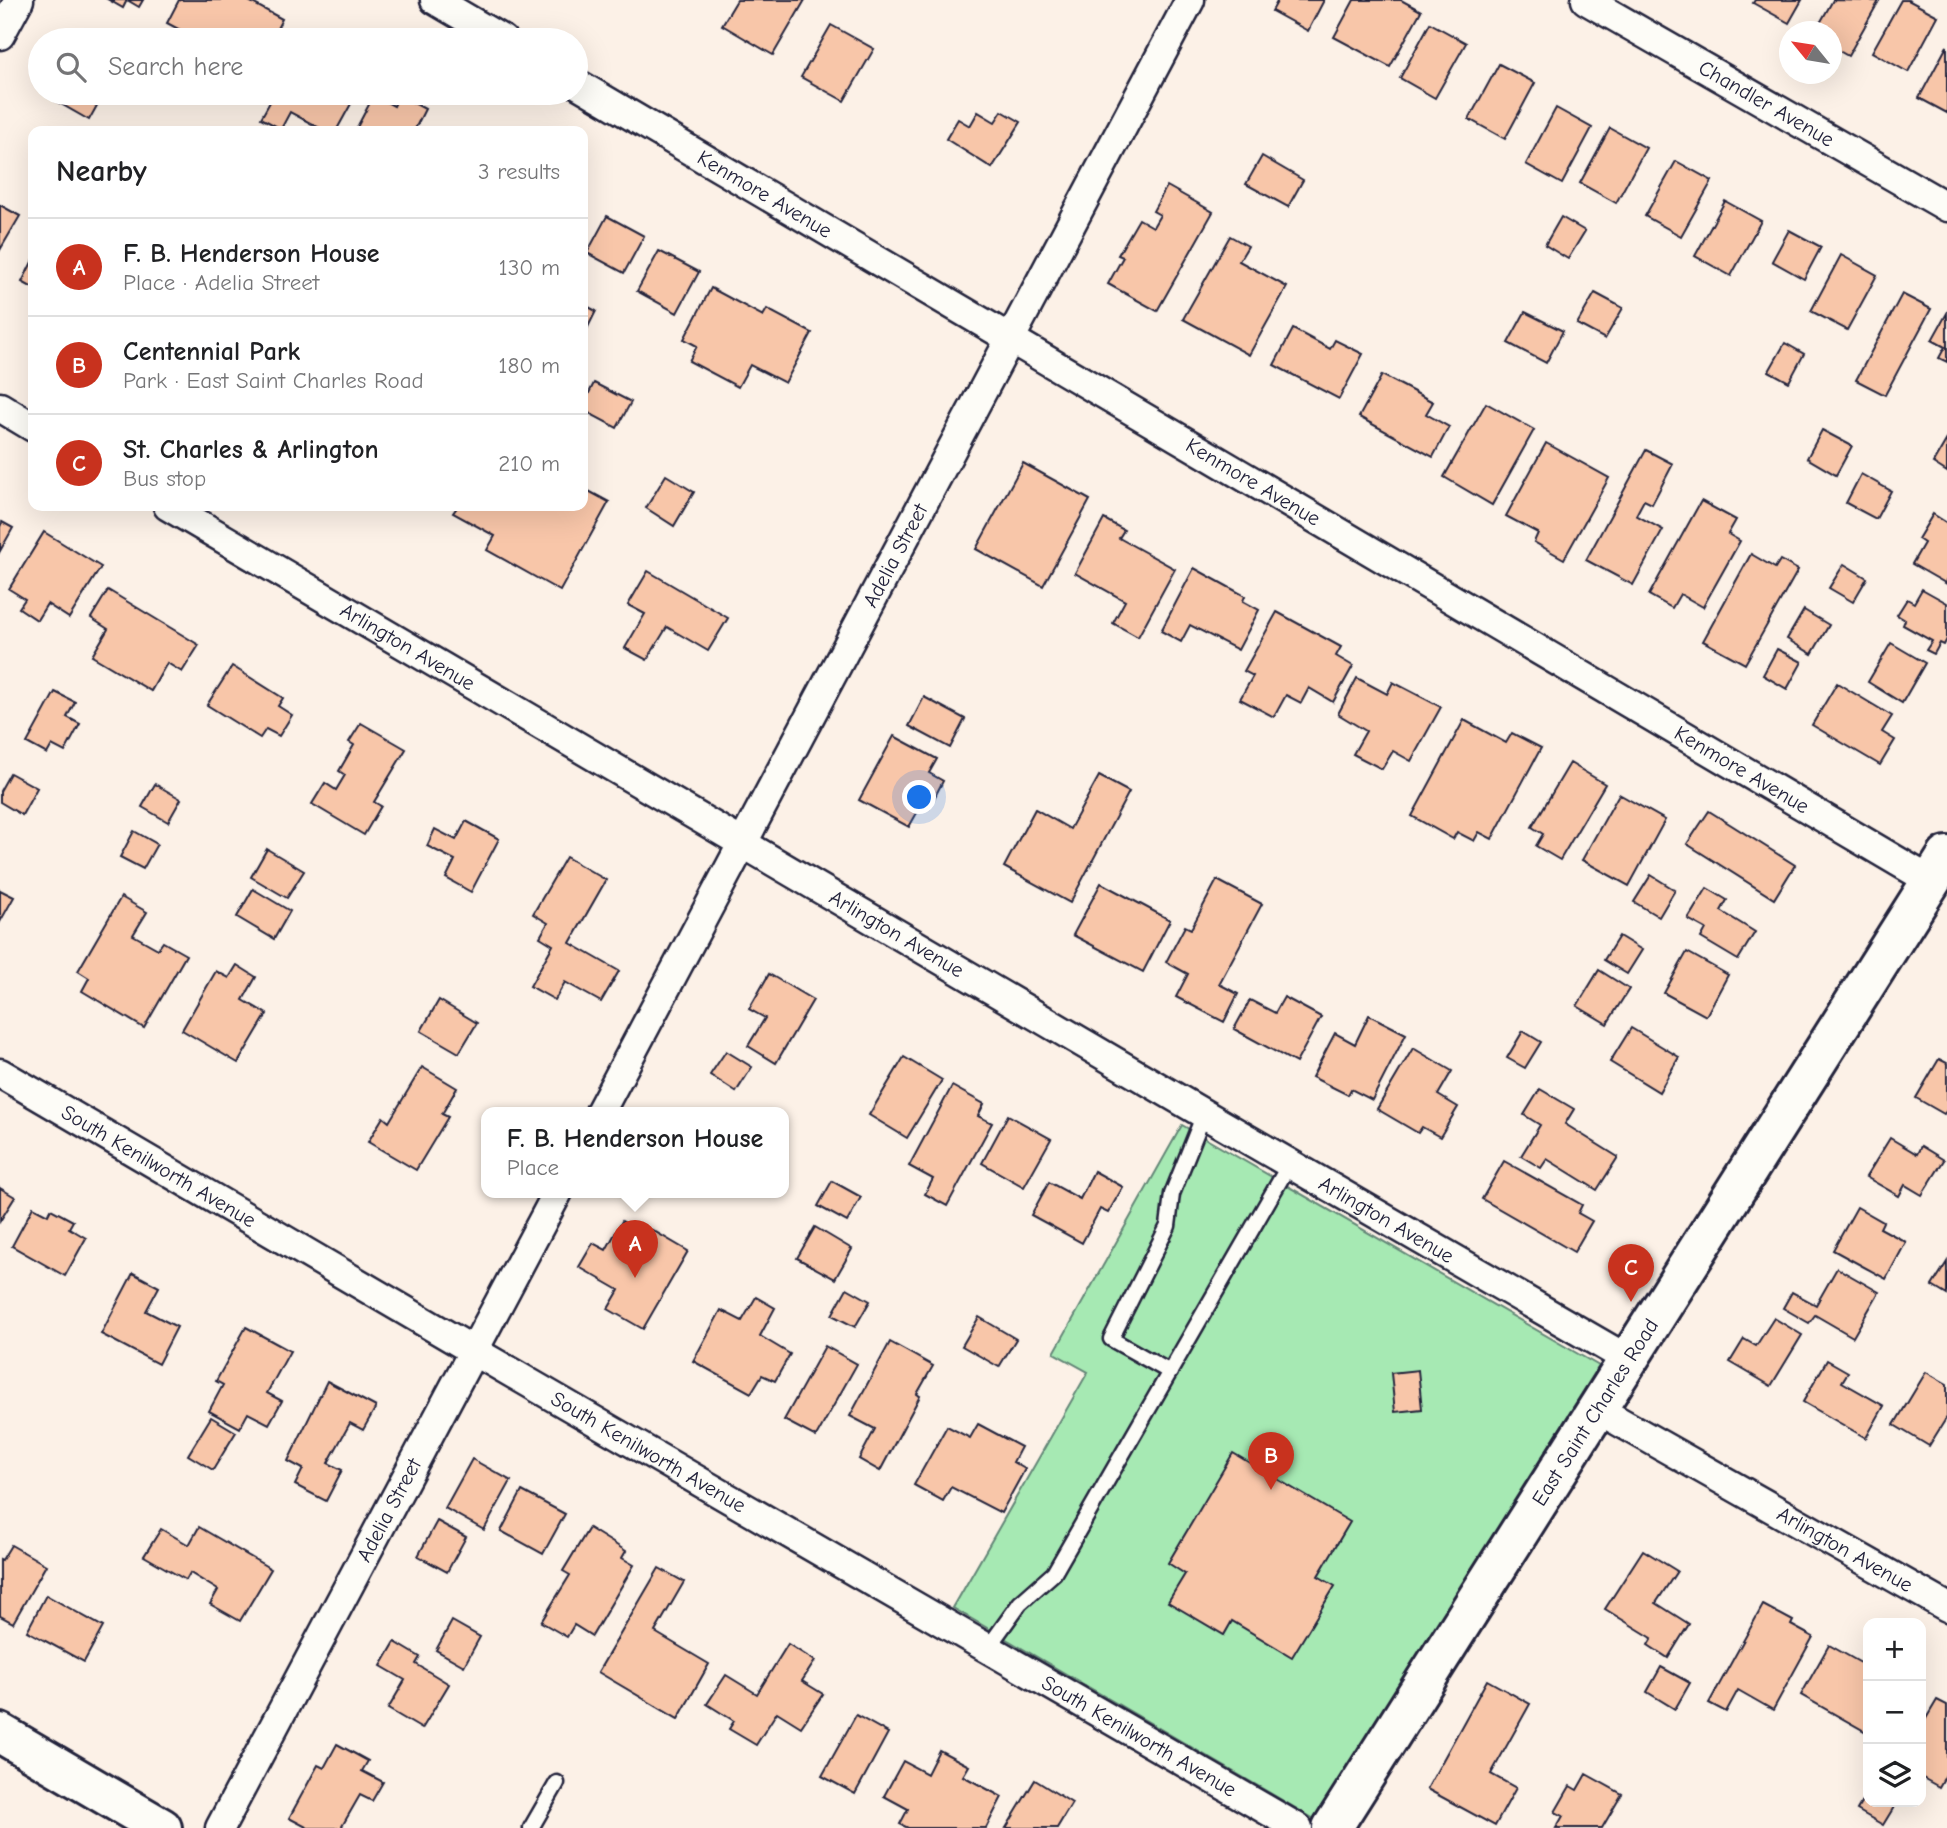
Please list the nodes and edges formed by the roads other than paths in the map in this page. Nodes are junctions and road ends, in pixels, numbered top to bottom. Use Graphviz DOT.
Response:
graph roads {
  1 [pos="19,0"];
  2 [pos="435,0"];
  3 [pos="1191,0"];
  4 [pos="1586,0"];
  5 [pos="483,28"];
  6 [pos="0,35"];
  7 [pos="588,90"];
  8 [pos="1947,207"];
  9 [pos="1011,338"];
  10 [pos="0,407"];
  11 [pos="28,424"];
  12 [pos="177,511"];
  13 [pos="743,843"];
  14 [pos="1939,868"];
  15 [pos="0,1073"];
  16 [pos="603,1107"];
  17 [pos="1204,1114"];
  18 [pos="1290,1163"];
  19 [pos="555,1198"];
  20 [pos="474,1351"];
  21 [pos="1629,1360"];
  22 [pos="1170,1372"];
  23 [pos="1597,1409"];
  24 [pos="1947,1607"];
  25 [pos="987,1649"];
  26 [pos="0,1733"];
  27 [pos="557,1783"];
  28 [pos="162,1828"];
  29 [pos="220,1828"];
  30 [pos="531,1828"];
  31 [pos="1298,1828"];
  32 [pos="1332,1828"];
  1 -- 6 [label="street"];
  2 -- 5 [label="street"];
  3 -- 9 [label="street, Adelia Street"];
  4 -- 8 [label="street, Chandler Avenue"];
  7 -- 9 [label="street, Kenmore Avenue"];
  9 -- 13 [label="street, Adelia Street"];
  9 -- 14 [label="street, Kenmore Avenue"];
  10 -- 11 [label="street"];
  12 -- 13 [label="street, Arlington Avenue"];
  13 -- 16 [label="street, Adelia Street"];
  13 -- 17 [label="street, Arlington Avenue"];
  14 -- 21 [label="main road, East Saint Charles Road"];
  15 -- 20 [label="street, South Kenilworth Avenue"];
  17 -- 18 [label="street, Arlington Avenue"];
  17 -- 22 [label="lane"];
  18 -- 21 [label="street, Arlington Avenue"];
  18 -- 22 [label="lane"];
  19 -- 20 [label="street, Adelia Street"];
  20 -- 25 [label="street, South Kenilworth Avenue"];
  20 -- 29 [label="street, Adelia Street"];
  21 -- 23 [label="main road, East Saint Charles Road"];
  22 -- 25 [label="lane"];
  23 -- 24 [label="street, Arlington Avenue"];
  23 -- 32 [label="main road, East Saint Charles Road"];
  25 -- 31 [label="street, South Kenilworth Avenue"];
  26 -- 28 [label="main road"];
  27 -- 30 [label="lane"];
}
